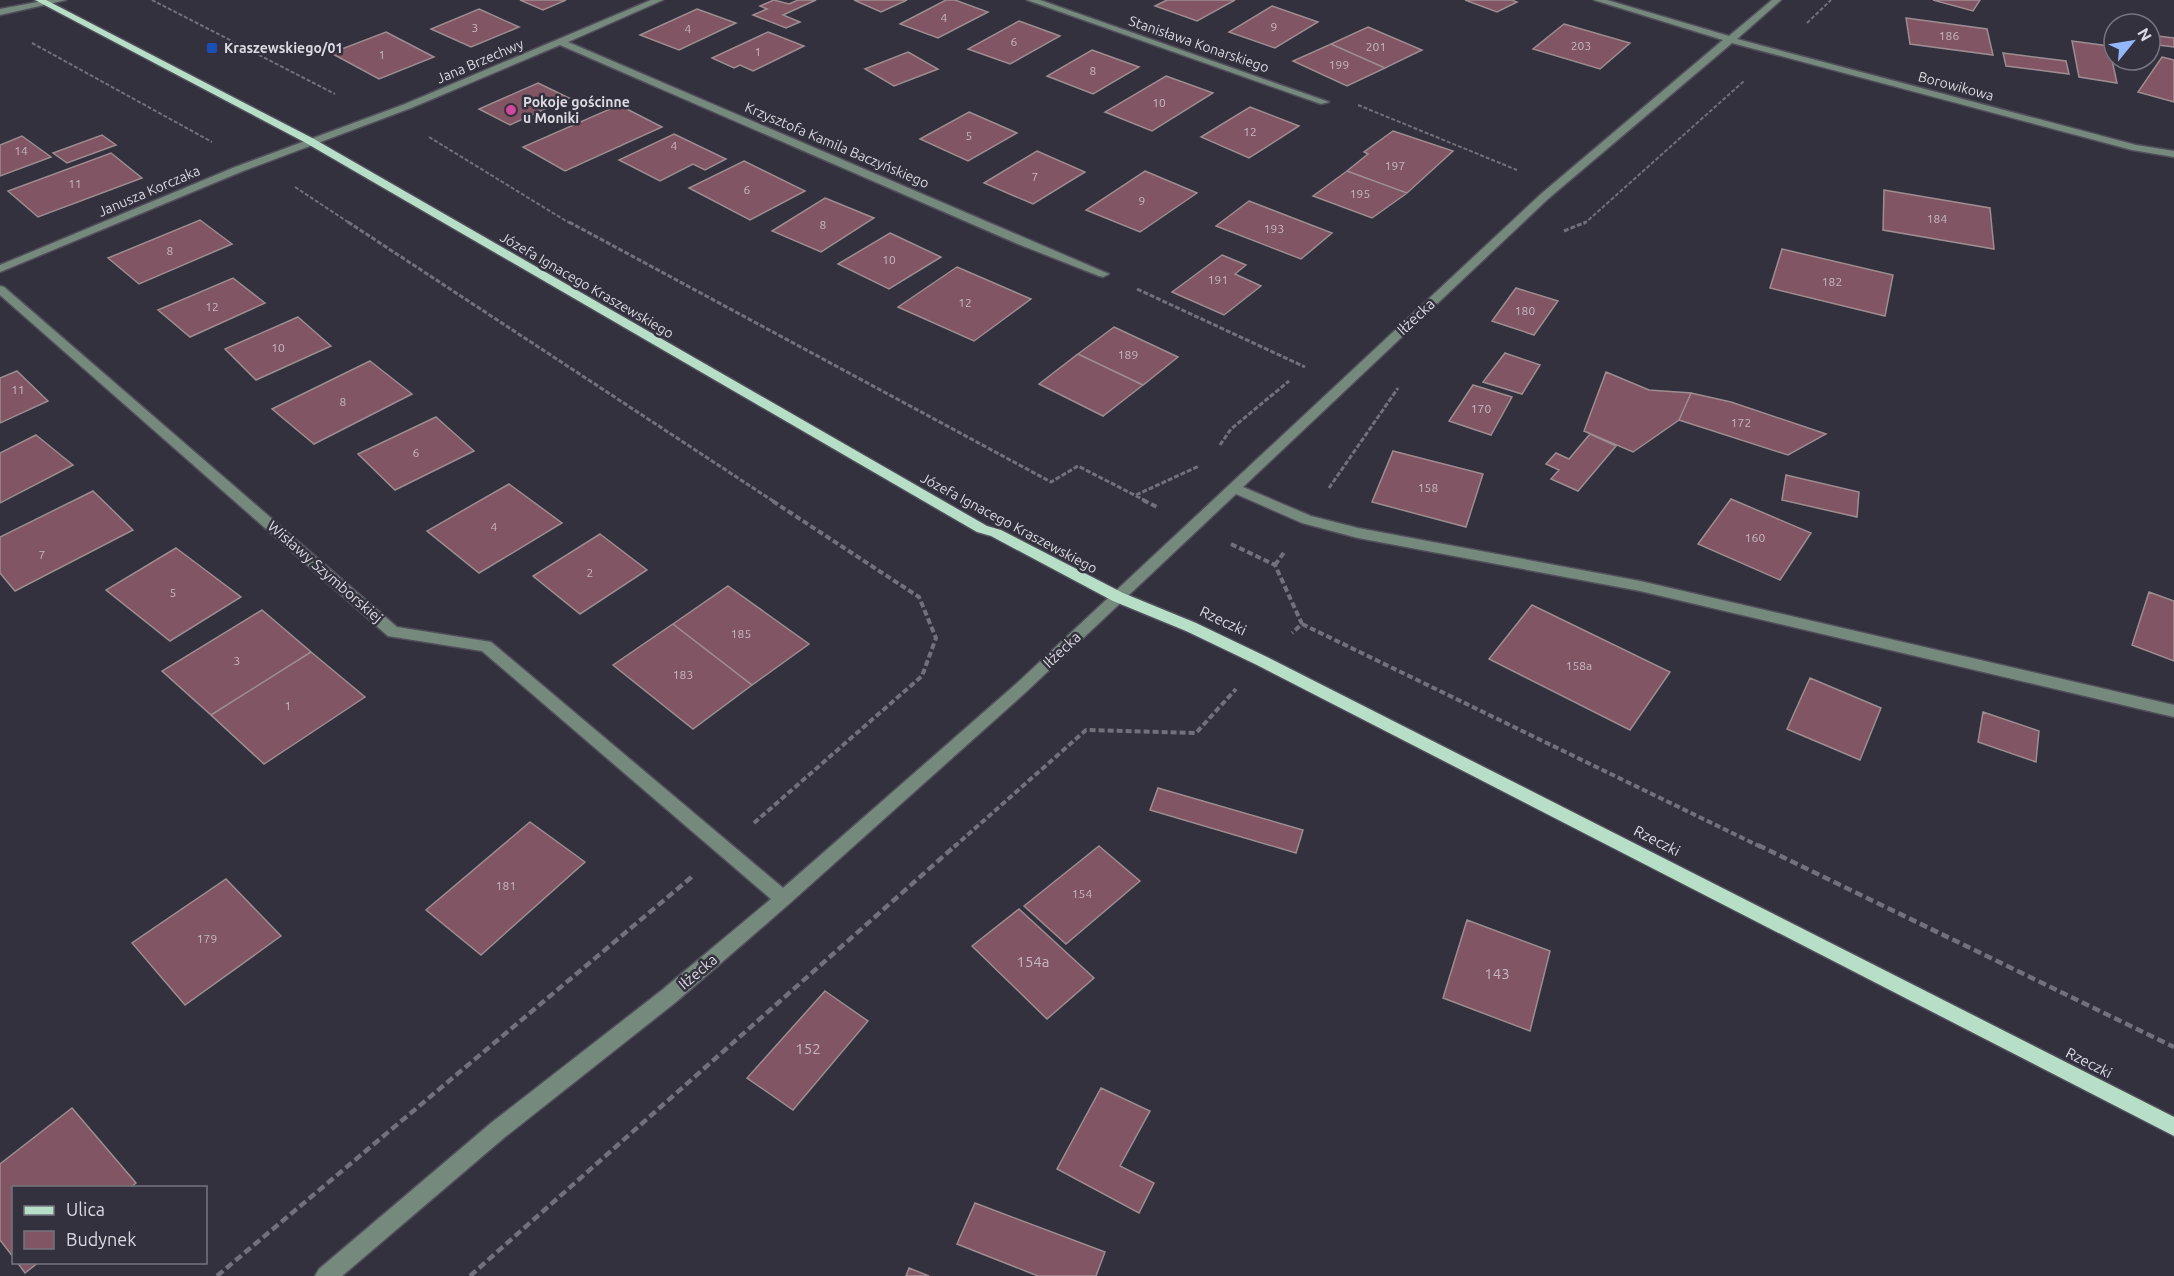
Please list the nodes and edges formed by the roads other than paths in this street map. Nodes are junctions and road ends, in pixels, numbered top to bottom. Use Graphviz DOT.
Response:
graph roads {
  1 [pos="62,0"];
  2 [pos="659,0"];
  3 [pos="1031,0"];
  4 [pos="1598,0"];
  5 [pos="1777,0"];
  6 [pos="43,2"];
  7 [pos="0,12"];
  8 [pos="1733,40"];
  9 [pos="560,42"];
  10 [pos="1324,102"];
  11 [pos="310,141"];
  12 [pos="2174,154"];
  13 [pos="0,269"];
  14 [pos="1103,274"];
  15 [pos="0,289"];
  16 [pos="1235,489"];
  17 [pos="1118,597"];
  18 [pos="2174,711"];
  19 [pos="783,899"];
  20 [pos="2174,1127"];
  21 [pos="326,1276"];
  1 -- 6 [label="street"];
  2 -- 9 [label="street, Jana Brzechwy"];
  3 -- 10 [label="street, Stanisława Konarskiego"];
  4 -- 8 [label="street, Borowikowa"];
  5 -- 8 [label="street, Iłżecka"];
  6 -- 7 [label="street"];
  6 -- 11 [label="main road, Józefa Ignacego Kraszewskiego"];
  8 -- 12 [label="street, Borowikowa"];
  8 -- 16 [label="street, Iłżecka"];
  9 -- 11 [label="street, Jana Brzechwy"];
  9 -- 14 [label="street, Krzysztofa Kamila Baczyńskiego"];
  11 -- 13 [label="street, Janusza Korczaka"];
  11 -- 17 [label="main road, Józefa Ignacego Kraszewskiego"];
  15 -- 19 [label="street, Wisławy Szymborskiej"];
  16 -- 17 [label="street, Iłżecka"];
  16 -- 18 [label="street"];
  17 -- 19 [label="street, Iłżecka"];
  17 -- 20 [label="main road, Rzeczki"];
  19 -- 21 [label="street, Iłżecka"];
}
